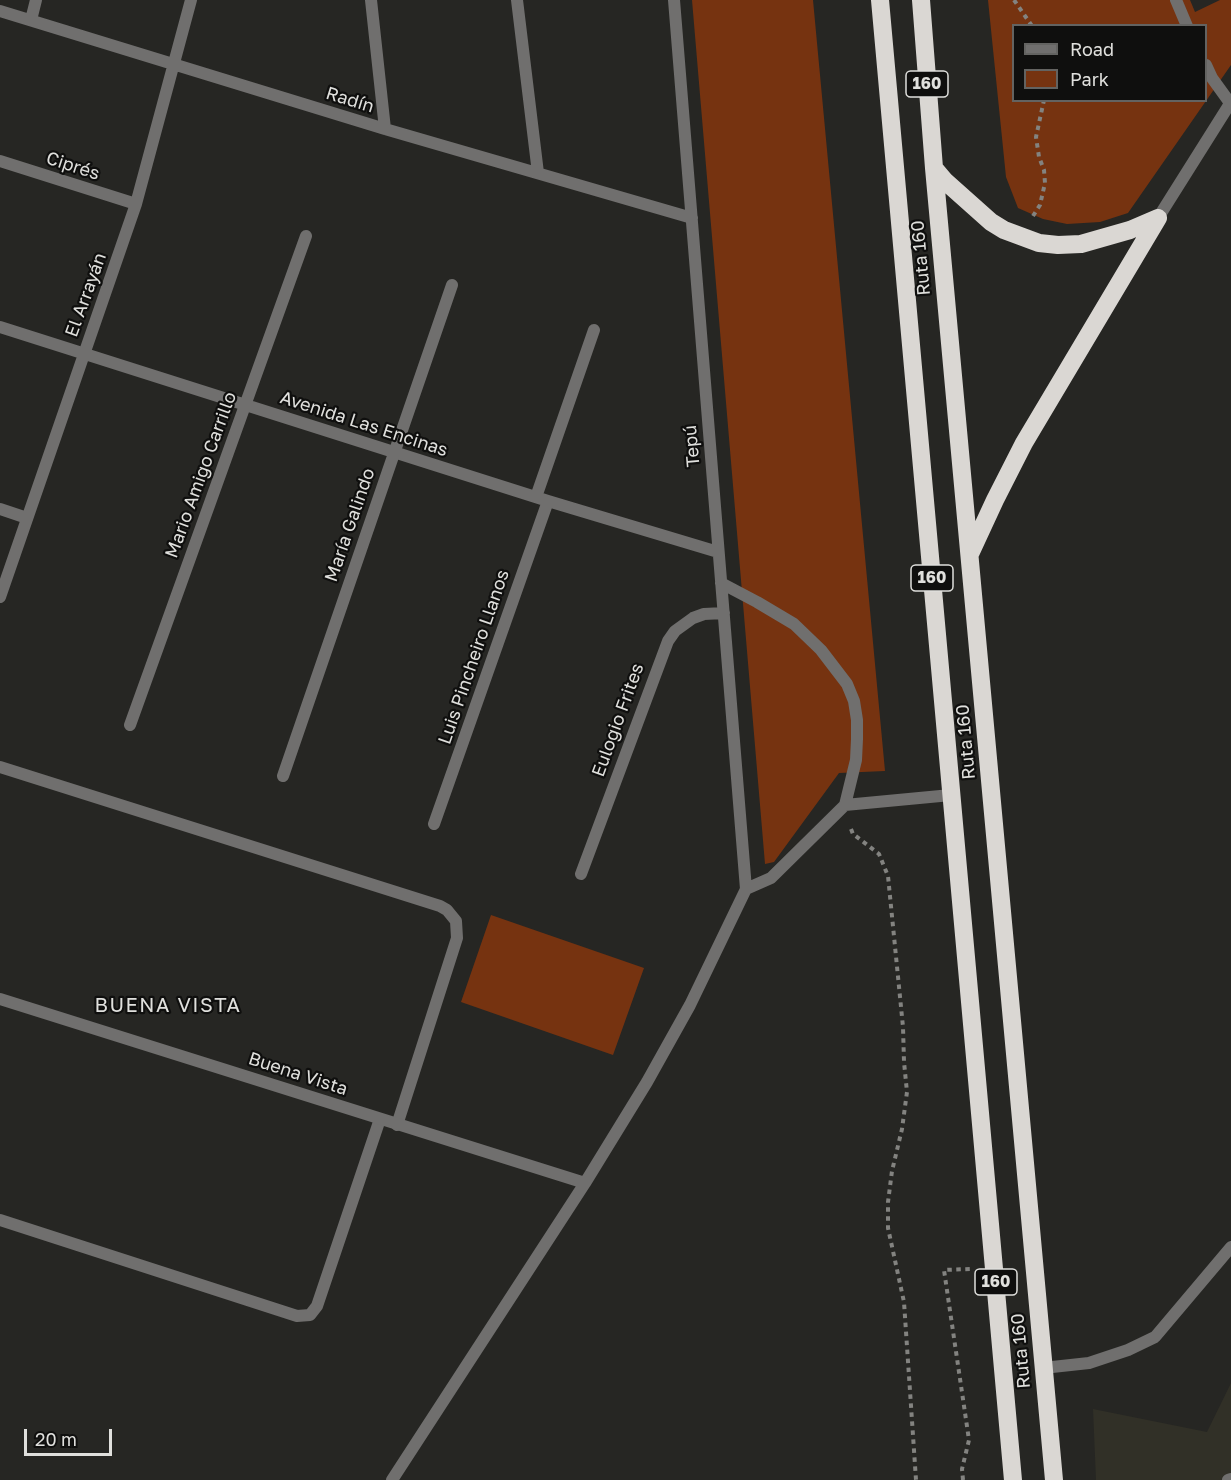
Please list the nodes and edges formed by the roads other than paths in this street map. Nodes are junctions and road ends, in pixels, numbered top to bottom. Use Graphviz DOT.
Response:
graph roads {
  1 [pos="36,0"];
  2 [pos="191,0"];
  3 [pos="371,0"];
  4 [pos="517,0"];
  5 [pos="674,0"];
  6 [pos="880,0"];
  7 [pos="921,0"];
  8 [pos="1176,0"];
  9 [pos="0,11"];
  10 [pos="31,20"];
  11 [pos="1186,24"];
  12 [pos="173,66"];
  13 [pos="1207,67"];
  14 [pos="1231,103"];
  15 [pos="385,129"];
  16 [pos="0,161"];
  17 [pos="934,168"];
  18 [pos="538,173"];
  19 [pos="136,204"];
  20 [pos="692,218"];
  21 [pos="1158,218"];
  22 [pos="306,236"];
  23 [pos="452,285"];
  24 [pos="0,327"];
  25 [pos="594,330"];
  26 [pos="84,354"];
  27 [pos="245,405"];
  28 [pos="394,453"];
  29 [pos="542,499"];
  30 [pos="0,509"];
  31 [pos="27,518"];
  32 [pos="718,552"];
  33 [pos="970,555"];
  34 [pos="721,583"];
  35 [pos="0,597"];
  36 [pos="723,613"];
  37 [pos="130,725"];
  38 [pos="0,767"];
  39 [pos="283,776"];
  40 [pos="951,795"];
  41 [pos="845,805"];
  42 [pos="434,824"];
  43 [pos="581,874"];
  44 [pos="746,889"];
  45 [pos="0,999"];
  46 [pos="380,1119"];
  47 [pos="397,1125"];
  48 [pos="585,1183"];
  49 [pos="0,1221"];
  50 [pos="1231,1247"];
  51 [pos="1043,1368"];
  52 [pos="392,1480"];
  53 [pos="1013,1480"];
  54 [pos="1054,1480"];
  1 -- 10 [label="street"];
  2 -- 12 [label="street, El Arrayán"];
  3 -- 15 [label="street"];
  4 -- 18 [label="street"];
  5 -- 20 [label="street, Tepú"];
  6 -- 40 [label="highway, Ruta 160 / 160"];
  7 -- 17 [label="highway, Ruta 160 / 160"];
  8 -- 11 [label="street"];
  9 -- 10 [label="street, Radín"];
  10 -- 12 [label="street, Radín"];
  12 -- 15 [label="street, Radín"];
  12 -- 19 [label="street, El Arrayán"];
  13 -- 14 [label="street"];
  14 -- 21 [label="street"];
  15 -- 18 [label="street, Radín"];
  16 -- 19 [label="street, Ciprés"];
  17 -- 21 [label="highway"];
  17 -- 33 [label="highway, Ruta 160 / 160"];
  18 -- 20 [label="street, Radín"];
  19 -- 26 [label="street, El Arrayán"];
  20 -- 32 [label="street, Tepú"];
  21 -- 33 [label="highway"];
  22 -- 27 [label="street, Mario Amigo Carrillo"];
  23 -- 28 [label="street, María Galindo"];
  24 -- 26 [label="street, Avenida Las Encinas"];
  25 -- 29 [label="street, Luis Pincheiro Llanos"];
  26 -- 27 [label="street, Avenida Las Encinas"];
  26 -- 31 [label="street, El Arrayán"];
  27 -- 28 [label="street, Avenida Las Encinas"];
  27 -- 37 [label="street, Mario Amigo Carrillo"];
  28 -- 29 [label="street, Avenida Las Encinas"];
  28 -- 39 [label="street, María Galindo"];
  29 -- 32 [label="street, Avenida Las Encinas"];
  29 -- 42 [label="street, Luis Pincheiro Llanos"];
  30 -- 31 [label="street"];
  31 -- 35 [label="street, El Arrayán"];
  32 -- 34 [label="street, Tepú"];
  33 -- 51 [label="highway, Ruta 160 / 160"];
  34 -- 36 [label="street, Tepú"];
  34 -- 41 [label="street"];
  36 -- 43 [label="street, Eulogio Frites"];
  36 -- 44 [label="street, Tepú"];
  38 -- 47 [label="street"];
  40 -- 41 [label="street"];
  40 -- 53 [label="highway, Ruta 160 / 160"];
  41 -- 44 [label="street"];
  44 -- 48 [label="street"];
  45 -- 46 [label="street, Buena Vista"];
  46 -- 47 [label="street, Buena Vista"];
  46 -- 49 [label="street"];
  47 -- 48 [label="street, Buena Vista"];
  48 -- 52 [label="street"];
  50 -- 51 [label="street"];
  51 -- 54 [label="highway, Ruta 160 / 160"];
}
